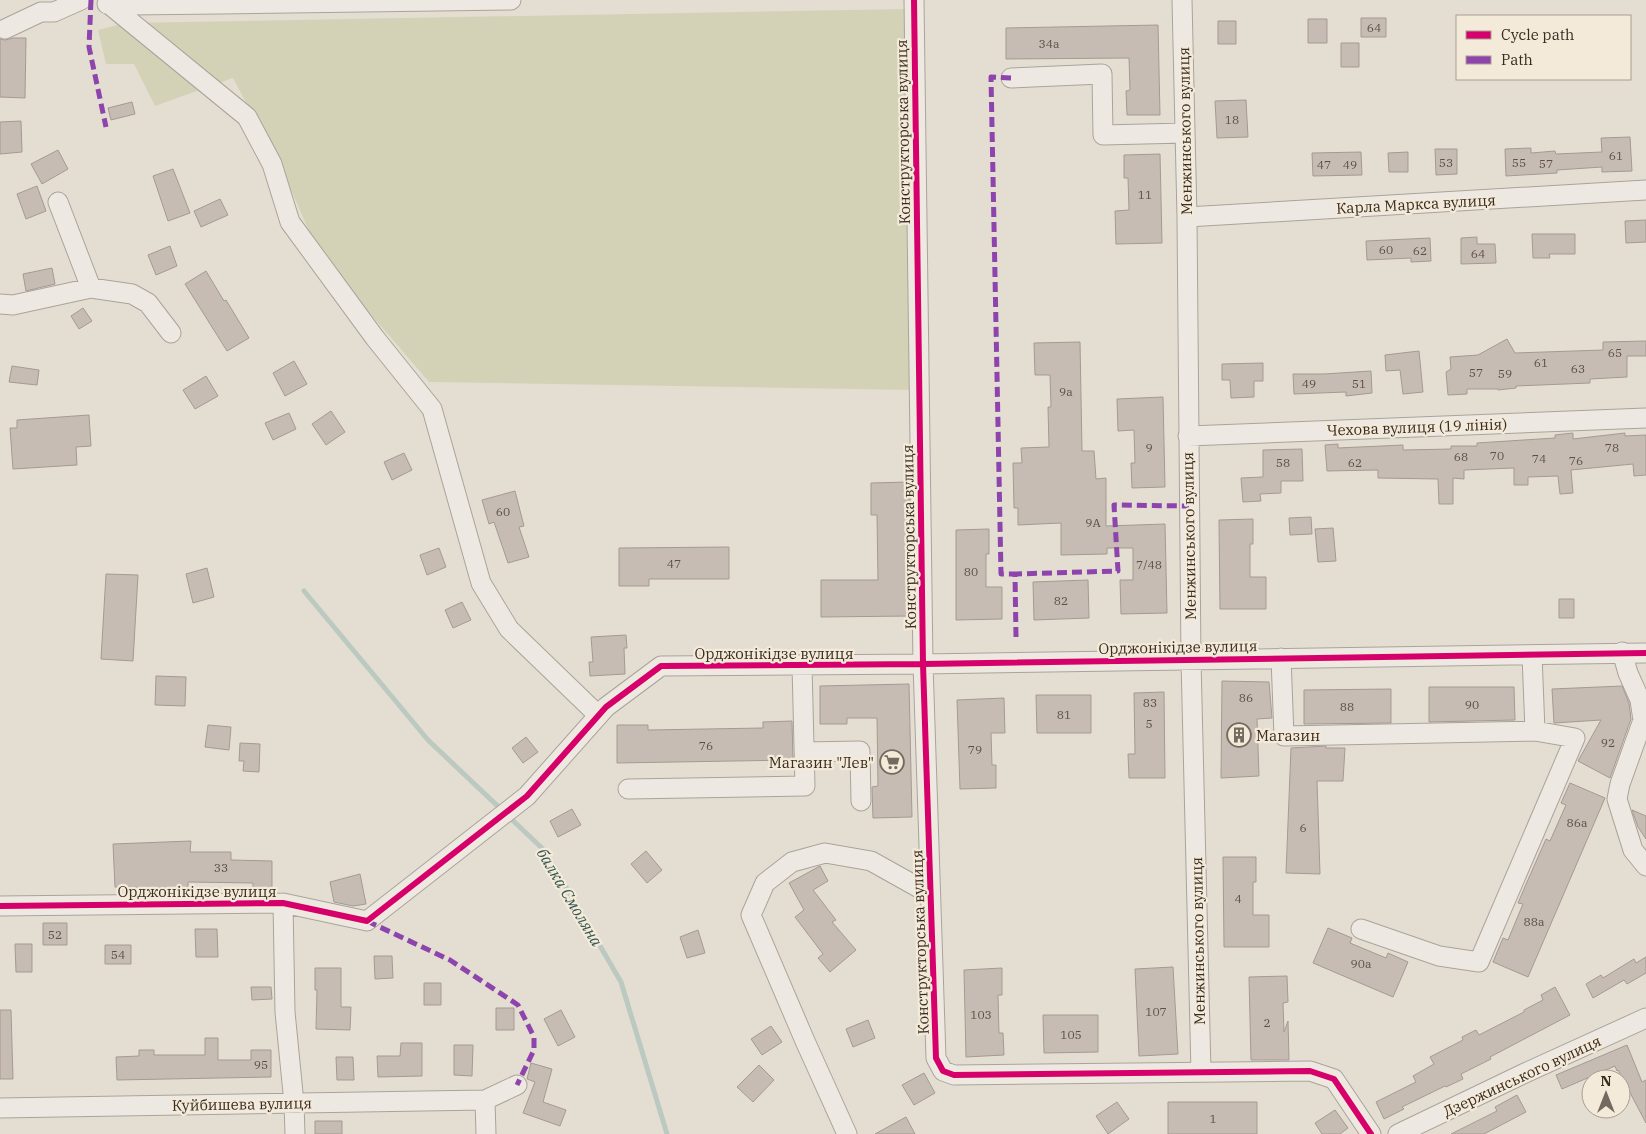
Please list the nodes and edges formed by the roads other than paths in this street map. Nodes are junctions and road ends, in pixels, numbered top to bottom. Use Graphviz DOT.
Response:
graph roads {
  1 [pos="81,0"];
  2 [pos="510,0"];
  3 [pos="914,0"];
  4 [pos="1182,0"];
  5 [pos="369,1"];
  6 [pos="104,2"];
  7 [pos="234,2"];
  8 [pos="5,29"];
  9 [pos="1011,78"];
  10 [pos="1185,134"];
  11 [pos="1646,190"];
  12 [pos="58,202"];
  13 [pos="1187,218"];
  14 [pos="91,288"];
  15 [pos="0,304"];
  16 [pos="171,332"];
  17 [pos="1646,418"];
  18 [pos="1188,436"];
  19 [pos="1622,652"];
  20 [pos="1646,653"];
  21 [pos="1532,655"];
  22 [pos="1281,658"];
  23 [pos="1191,660"];
  24 [pos="923,664"];
  25 [pos="802,665"];
  26 [pos="598,715"];
  27 [pos="1535,732"];
  28 [pos="805,752"];
  29 [pos="628,789"];
  30 [pos="861,800"];
  31 [pos="1646,866"];
  32 [pos="930,894"];
  33 [pos="283,903"];
  34 [pos="0,906"];
  35 [pos="1361,929"];
  36 [pos="1646,1018"];
  37 [pos="1201,1072"];
  38 [pos="517,1085"];
  39 [pos="485,1100"];
  40 [pos="294,1103"];
  41 [pos="0,1108"];
  42 [pos="295,1134"];
  43 [pos="486,1134"];
  44 [pos="847,1134"];
  45 [pos="1371,1134"];
  46 [pos="1398,1134"];
  1 -- 8 [label="street"];
  2 -- 5 [label="street"];
  3 -- 24 [label="street, Конструкторська вулиця"];
  4 -- 10 [label="street, Менжинського вулиця"];
  5 -- 7 [label="street"];
  6 -- 7 [label="street"];
  6 -- 26 [label="street"];
  9 -- 10 [label="street"];
  10 -- 13 [label="street, Менжинського вулиця"];
  11 -- 13 [label="street, Карла Маркса вулиця"];
  12 -- 14 [label="street"];
  13 -- 18 [label="street, Менжинського вулиця"];
  14 -- 15 [label="street"];
  14 -- 16 [label="street"];
  17 -- 18 [label="street, Чехова вулиця (19 лiнiя)"];
  18 -- 23 [label="street, Менжинського вулиця"];
  19 -- 20 [label="street, Орджонікідзе вулиця"];
  19 -- 21 [label="street, Орджонікідзе вулиця"];
  19 -- 31 [label="street"];
  21 -- 22 [label="street, Орджонікідзе вулиця"];
  21 -- 27 [label="street"];
  22 -- 23 [label="street, Орджонікідзе вулиця"];
  22 -- 27 [label="street"];
  23 -- 24 [label="street, Орджонікідзе вулиця"];
  23 -- 37 [label="street, Менжинського вулиця"];
  24 -- 25 [label="street, Орджонікідзе вулиця"];
  24 -- 32 [label="street, Конструкторська вулиця"];
  25 -- 26 [label="street, Орджонікідзе вулиця"];
  25 -- 28 [label="street"];
  26 -- 33 [label="street, Орджонікідзе вулиця"];
  27 -- 35 [label="street"];
  28 -- 29 [label="street"];
  28 -- 30 [label="street"];
  32 -- 37 [label="street, Конструкторська вулиця"];
  32 -- 44 [label="street"];
  33 -- 34 [label="street, Орджонікідзе вулиця"];
  33 -- 40 [label="street"];
  36 -- 46 [label="street, Дзержинського вулиця"];
  37 -- 45 [label="street"];
  38 -- 39 [label="street"];
  39 -- 40 [label="street, Куйбишева вулиця"];
  39 -- 43 [label="street"];
  40 -- 41 [label="street, Куйбишева вулиця"];
  40 -- 42 [label="street"];
}
